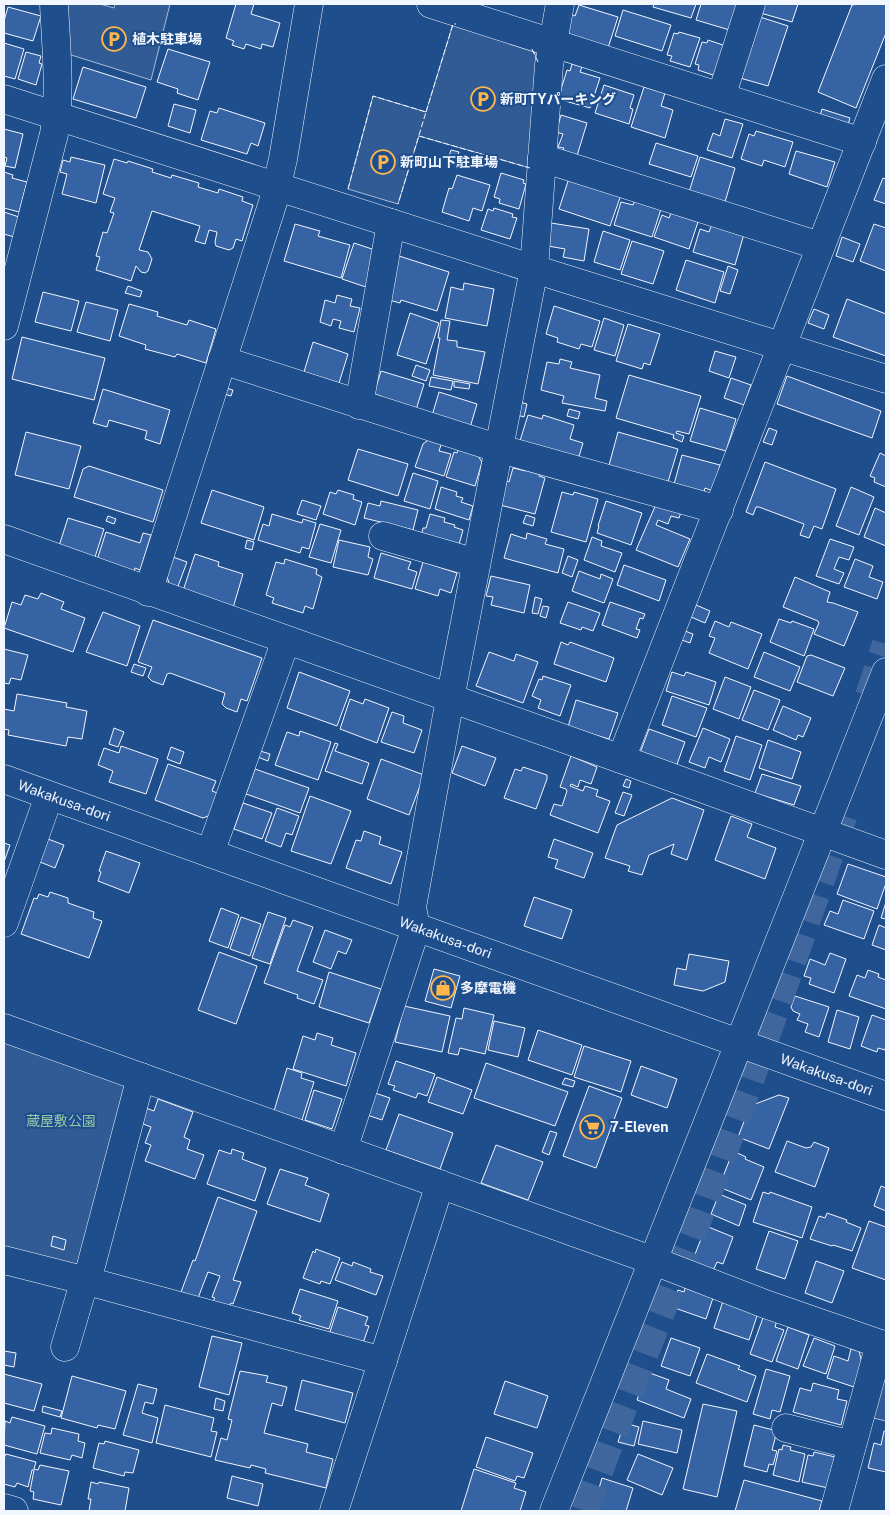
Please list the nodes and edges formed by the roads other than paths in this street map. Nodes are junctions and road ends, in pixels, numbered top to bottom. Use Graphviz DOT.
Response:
graph roads {
  1 [pos="54,4"];
  2 [pos="309,4"];
  3 [pos="560,4"];
  4 [pos="752,4"];
  5 [pos="439,5"];
  6 [pos="553,43"];
  7 [pos="886,79"];
  8 [pos="721,97"];
  9 [pos="4,99"];
  10 [pos="57,116"];
  11 [pos="862,142"];
  12 [pos="542,158"];
  13 [pos="277,186"];
  14 [pos="391,223"];
  15 [pos="820,246"];
  16 [pos="534,269"];
  17 [pos="4,326"];
  18 [pos="782,346"];
  19 [pos="222,360"];
  20 [pos="886,379"];
  21 [pos="359,405"];
  22 [pos="498,448"];
  23 [pos="719,510"];
  24 [pos="383,536"];
  25 [pos="4,540"];
  26 [pos="476,563"];
  27 [pos="148,592"];
  28 [pos="286,640"];
  29 [pos="886,672"];
  30 [pos="450,699"];
  31 [pos="621,759"];
  32 [pos="4,779"];
  33 [pos="49,796"];
  34 [pos="822,833"];
  35 [pos="210,853"];
  36 [pos="886,855"];
  37 [pos="4,923"];
  38 [pos="416,928"];
  39 [pos="4,1028"];
  40 [pos="739,1043"];
  41 [pos="141,1078"];
  42 [pos="886,1096"];
  43 [pos="343,1150"];
  44 [pos="440,1184"];
  45 [pos="4,1260"];
  46 [pos="654,1261"];
  47 [pos="87,1281"];
  48 [pos="883,1345"];
  49 [pos="65,1347"];
  50 [pos="383,1361"];
  51 [pos="786,1428"];
  52 [pos="852,1446"];
  53 [pos="4,1508"];
  54 [pos="14,1511"];
  55 [pos="334,1511"];
  56 [pos="554,1511"];
  57 [pos="834,1511"];
  1 -- 10 [label="street"];
  2 -- 13 [label="street"];
  3 -- 6 [label="street"];
  4 -- 8 [label="street"];
  5 -- 6 [label="street"];
  6 -- 8 [label="street"];
  6 -- 12 [label="street"];
  7 -- 11 [label="street"];
  8 -- 11 [label="street"];
  9 -- 10 [label="street"];
  10 -- 13 [label="street"];
  10 -- 17 [label="street"];
  11 -- 15 [label="street"];
  12 -- 15 [label="street"];
  12 -- 16 [label="street"];
  13 -- 14 [label="street"];
  13 -- 19 [label="street"];
  14 -- 16 [label="street"];
  14 -- 21 [label="street"];
  15 -- 18 [label="street"];
  16 -- 18 [label="street"];
  16 -- 22 [label="street"];
  18 -- 20 [label="street"];
  18 -- 23 [label="street"];
  19 -- 21 [label="street"];
  19 -- 27 [label="street"];
  21 -- 22 [label="street"];
  22 -- 23 [label="street"];
  22 -- 26 [label="street"];
  23 -- 31 [label="street"];
  24 -- 26 [label="street"];
  25 -- 27 [label="street"];
  26 -- 30 [label="street"];
  27 -- 28 [label="street"];
  28 -- 30 [label="street"];
  28 -- 35 [label="street"];
  29 -- 34 [label="street"];
  30 -- 31 [label="street"];
  30 -- 38 [label="street"];
  31 -- 34 [label="street"];
  32 -- 33 [label="street, Wakakusa-dori"];
  33 -- 35 [label="street, Wakakusa-dori"];
  33 -- 37 [label="street"];
  34 -- 36 [label="street"];
  34 -- 40 [label="street"];
  35 -- 38 [label="street, Wakakusa-dori"];
  38 -- 40 [label="street, Wakakusa-dori"];
  38 -- 43 [label="street"];
  39 -- 41 [label="street"];
  40 -- 42 [label="street, Wakakusa-dori"];
  40 -- 46 [label="street"];
  41 -- 43 [label="street"];
  41 -- 47 [label="street"];
  43 -- 44 [label="street"];
  44 -- 46 [label="street"];
  44 -- 50 [label="street"];
  45 -- 47 [label="street"];
  46 -- 48 [label="street"];
  46 -- 56 [label="street"];
  47 -- 49 [label="street"];
  47 -- 50 [label="street"];
  48 -- 52 [label="street"];
  50 -- 55 [label="street"];
  51 -- 52 [label="street"];
  52 -- 57 [label="street"];
  53 -- 54 [label="street"];
}
